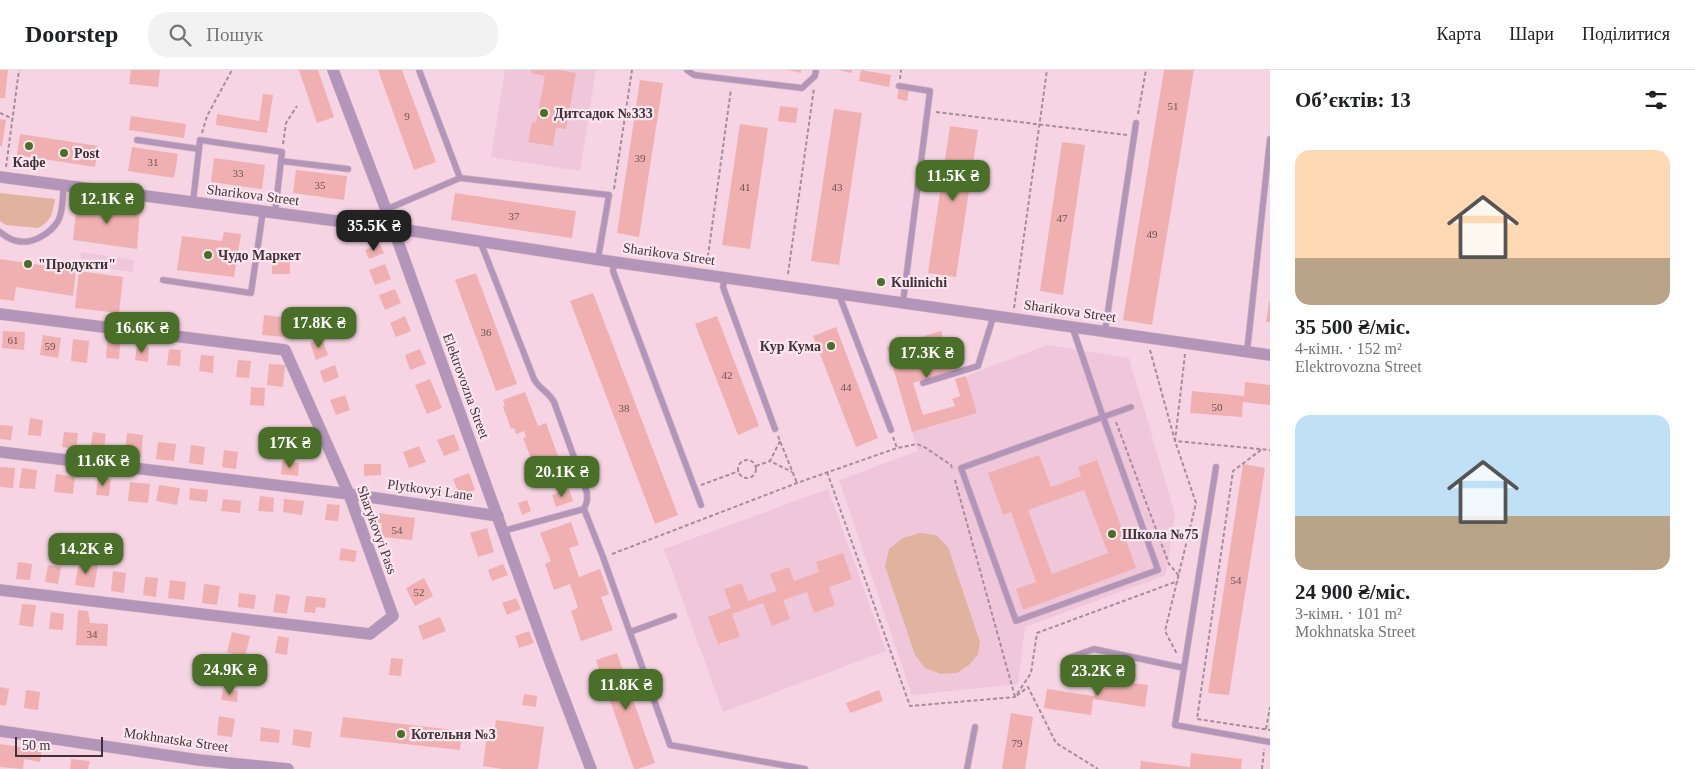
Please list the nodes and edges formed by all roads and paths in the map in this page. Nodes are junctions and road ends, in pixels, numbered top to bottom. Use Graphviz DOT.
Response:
graph roads {
  1 [pos="19,70"];
  2 [pos="232,70"];
  3 [pos="333,70"];
  4 [pos="419,70"];
  5 [pos="632,70"];
  6 [pos="687,70"];
  7 [pos="1047,70"];
  8 [pos="1146,70"];
  9 [pos="816,73"];
  10 [pos="732,80"];
  11 [pos="900,86"];
  12 [pos="297,106"];
  13 [pos="928,111"];
  14 [pos="0,113"];
  15 [pos="13,119"];
  16 [pos="1136,123"];
  17 [pos="1040,124"];
  18 [pos="1134,136"];
  19 [pos="1270,139"];
  20 [pos="137,140"];
  21 [pos="200,140"];
  22 [pos="199,149"];
  23 [pos="282,152"];
  24 [pos="281,161"];
  25 [pos="348,169"];
  26 [pos="2,177"];
  27 [pos="460,178"];
  28 [pos="64,185"];
  29 [pos="612,195"];
  30 [pos="192,202"];
  31 [pos="385,210"];
  32 [pos="263,211"];
  33 [pos="275,213"];
  34 [pos="393,228"];
  35 [pos="0,232"];
  36 [pos="480,241"];
  37 [pos="598,260"];
  38 [pos="614,262"];
  39 [pos="707,268"];
  40 [pos="725,277"];
  41 [pos="787,279"];
  42 [pos="163,280"];
  43 [pos="841,293"];
  44 [pos="903,302"];
  45 [pos="1014,311"];
  46 [pos="0,314"];
  47 [pos="996,315"];
  48 [pos="1072,326"];
  49 [pos="1104,331"];
  50 [pos="1150,349"];
  51 [pos="1185,352"];
  52 [pos="1247,352"];
  53 [pos="1270,355"];
  54 [pos="924,383"];
  55 [pos="1131,407"];
  56 [pos="1113,414"];
  57 [pos="1103,417"];
  58 [pos="775,429"];
  59 [pos="891,430"];
  60 [pos="780,441"];
  61 [pos="1175,442"];
  62 [pos="1261,450"];
  63 [pos="1270,450"];
  64 [pos="0,452"];
  65 [pos="770,461"];
  66 [pos="756,466"];
  67 [pos="1216,467"];
  68 [pos="739,471"];
  69 [pos="792,472"];
  70 [pos="827,472"];
  71 [pos="797,483"];
  72 [pos="694,487"];
  73 [pos="349,494"];
  74 [pos="701,506"];
  75 [pos="584,509"];
  76 [pos="498,516"];
  77 [pos="503,531"];
  78 [pos="603,557"];
  79 [pos="1179,576"];
  80 [pos="1178,581"];
  81 [pos="0,590"];
  82 [pos="674,616"];
  83 [pos="630,632"];
  84 [pos="1071,657"];
  85 [pos="1184,668"];
  86 [pos="1015,697"];
  87 [pos="1270,707"];
  88 [pos="975,727"];
  89 [pos="1266,730"];
  90 [pos="1270,730"];
  91 [pos="0,731"];
  92 [pos="1268,742"];
  93 [pos="288,769"];
  94 [pos="591,769"];
  95 [pos="805,769"];
  96 [pos="967,769"];
  97 [pos="1098,769"];
  98 [pos="1262,769"];
  1 -- 15 [label="path"];
  2 -- 21 [label="path"];
  3 -- 31 [label="street, Elektrovozna Street"];
  4 -- 27 [label="lane"];
  5 -- 29 [label="path"];
  6 -- 10 [label="lane"];
  7 -- 17 [label="path"];
  8 -- 16 [label="path"];
  9 -- 10 [label="lane"];
  9 -- 41 [label="path"];
  10 -- 39 [label="path"];
  11 -- 13 [label="lane"];
  12 -- 23 [label="path"];
  13 -- 17 [label="path"];
  13 -- 44 [label="lane"];
  14 -- 15 [label="path"];
  15 -- 26 [label="path"];
  16 -- 18 [label="lane"];
  17 -- 18 [label="path"];
  17 -- 45 [label="path"];
  18 -- 49 [label="lane"];
  19 -- 52 [label="lane"];
  20 -- 22 [label="lane"];
  21 -- 22 [label="lane"];
  21 -- 23 [label="lane"];
  22 -- 30 [label="lane"];
  23 -- 24 [label="lane"];
  24 -- 25 [label="lane"];
  24 -- 33 [label="lane"];
  26 -- 28 [label="street, Sharikova Street"];
  27 -- 31 [label="lane"];
  27 -- 37 [label="lane"];
  28 -- 30 [label="street, Sharikova Street"];
  28 -- 35 [label="lane"];
  30 -- 32 [label="street, Sharikova Street"];
  31 -- 34 [label="street, Elektrovozna Street"];
  32 -- 33 [label="street, Sharikova Street"];
  32 -- 42 [label="lane"];
  33 -- 34 [label="street, Sharikova Street"];
  34 -- 36 [label="street, Sharikova Street"];
  34 -- 76 [label="street, Elektrovozna Street"];
  36 -- 37 [label="street, Sharikova Street"];
  36 -- 75 [label="lane"];
  37 -- 38 [label="street, Sharikova Street"];
  38 -- 40 [label="street, Sharikova Street"];
  38 -- 72 [label="lane"];
  40 -- 43 [label="street, Sharikova Street"];
  40 -- 58 [label="lane"];
  43 -- 44 [label="street, Sharikova Street"];
  43 -- 59 [label="lane"];
  44 -- 47 [label="street, Sharikova Street"];
  46 -- 73 [label="street, Sharykovyi Pass"];
  47 -- 48 [label="street, Sharikova Street"];
  47 -- 54 [label="lane"];
  48 -- 49 [label="street, Sharikova Street"];
  48 -- 57 [label="lane"];
  49 -- 52 [label="street, Sharikova Street"];
  50 -- 61 [label="path"];
  51 -- 61 [label="path"];
  52 -- 53 [label="street, Sharikova Street"];
  55 -- 56 [label="lane"];
  56 -- 57 [label="lane"];
  56 -- 79 [label="path"];
  57 -- 57 [label="lane"];
  58 -- 60 [label="path"];
  60 -- 65 [label="path"];
  60 -- 69 [label="path"];
  61 -- 62 [label="path"];
  61 -- 79 [label="path"];
  62 -- 63 [label="path"];
  62 -- 89 [label="path"];
  64 -- 73 [label="street, Plytkovyi Lane"];
  65 -- 66 [label="path"];
  65 -- 69 [label="path"];
  66 -- 68 [label="path"];
  66 -- 68 [label="path"];
  67 -- 85 [label="lane"];
  68 -- 72 [label="path"];
  69 -- 71 [label="path"];
  70 -- 71 [label="path"];
  70 -- 86 [label="path"];
  70 -- 86 [label="path"];
  71 -- 78 [label="path"];
  72 -- 74 [label="lane"];
  73 -- 76 [label="street, Plytkovyi Lane"];
  73 -- 81 [label="street, Sharykovyi Pass"];
  75 -- 77 [label="lane"];
  75 -- 78 [label="lane"];
  76 -- 77 [label="street, Elektrovozna Street"];
  77 -- 94 [label="street, Elektrovozna Street"];
  78 -- 83 [label="lane"];
  79 -- 80 [label="path"];
  80 -- 85 [label="path"];
  80 -- 86 [label="path"];
  82 -- 83 [label="lane"];
  83 -- 95 [label="lane"];
  84 -- 85 [label="lane"];
  85 -- 92 [label="lane"];
  86 -- 97 [label="path"];
  87 -- 89 [label="path"];
  88 -- 96 [label="lane"];
  89 -- 90 [label="path"];
  89 -- 92 [label="path"];
  91 -- 93 [label="street, Mokhnatska Street"];
  92 -- 98 [label="path"];
}
